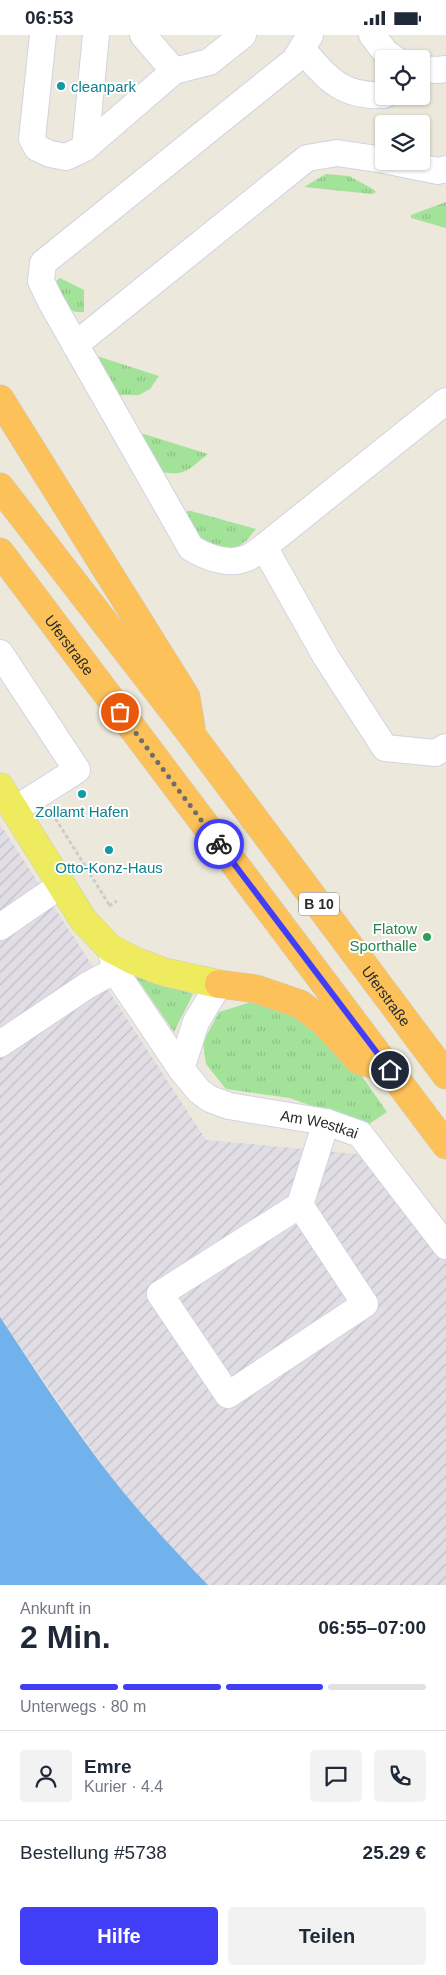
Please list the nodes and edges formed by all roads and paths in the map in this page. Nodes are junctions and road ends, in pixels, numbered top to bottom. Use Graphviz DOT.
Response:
graph roads {
  1 [pos="43,35"];
  2 [pos="96,35"];
  3 [pos="143,35"];
  4 [pos="243,35"];
  5 [pos="372,35"];
  6 [pos="306,42"];
  7 [pos="384,50"];
  8 [pos="174,71"];
  9 [pos="375,96"];
  10 [pos="85,148"];
  11 [pos="375,159"];
  12 [pos="430,169"];
  13 [pos="446,169"];
  14 [pos="75,345"];
  15 [pos="0,399"];
  16 [pos="446,401"];
  17 [pos="0,487"];
  18 [pos="264,547"];
  19 [pos="0,552"];
  20 [pos="0,653"];
  21 [pos="192,734"];
  22 [pos="446,747"];
  23 [pos="40,793"];
  24 [pos="7,799"];
  25 [pos="61,885"];
  26 [pos="110,905"];
  27 [pos="0,927"];
  28 [pos="113,959"];
  29 [pos="219,984"];
  30 [pos="0,1044"];
  31 [pos="181,1069"];
  32 [pos="390,1070"];
  33 [pos="446,1075"];
  34 [pos="326,1122"];
  35 [pos="446,1145"];
  36 [pos="300,1205"];
  37 [pos="446,1246"];
  1 -- 10 [label="street"];
  2 -- 10 [label="street"];
  3 -- 8 [label="street"];
  4 -- 8 [label="street"];
  5 -- 7 [label="street"];
  6 -- 9 [label="street"];
  6 -- 14 [label="street"];
  8 -- 10 [label="street"];
  11 -- 14 [label="street"];
  12 -- 13 [label="street"];
  14 -- 18 [label="street"];
  15 -- 21 [label="highway, B 10"];
  16 -- 18 [label="street"];
  17 -- 21 [label="highway, Uferstraße / B 10"];
  18 -- 22 [label="street"];
  19 -- 32 [label="highway, Uferstraße / B 10"];
  20 -- 23 [label="street"];
  21 -- 33 [label="highway, Uferstraße / B 10"];
  23 -- 24 [label="street"];
  23 -- 26 [label="path"];
  24 -- 25 [label="main road, Am Westkai"];
  25 -- 27 [label="street"];
  25 -- 28 [label="main road, Am Westkai"];
  28 -- 29 [label="main road, Am Westkai"];
  28 -- 30 [label="street"];
  28 -- 31 [label="street, Am Westkai"];
  29 -- 31 [label="street"];
  29 -- 32 [label="highway"];
  31 -- 34 [label="street, Am Westkai"];
  32 -- 35 [label="highway, Uferstraße / B 10"];
  34 -- 36 [label="street"];
  34 -- 37 [label="street, Am Westkai"];
  36 -- 36 [label="street"];
}
